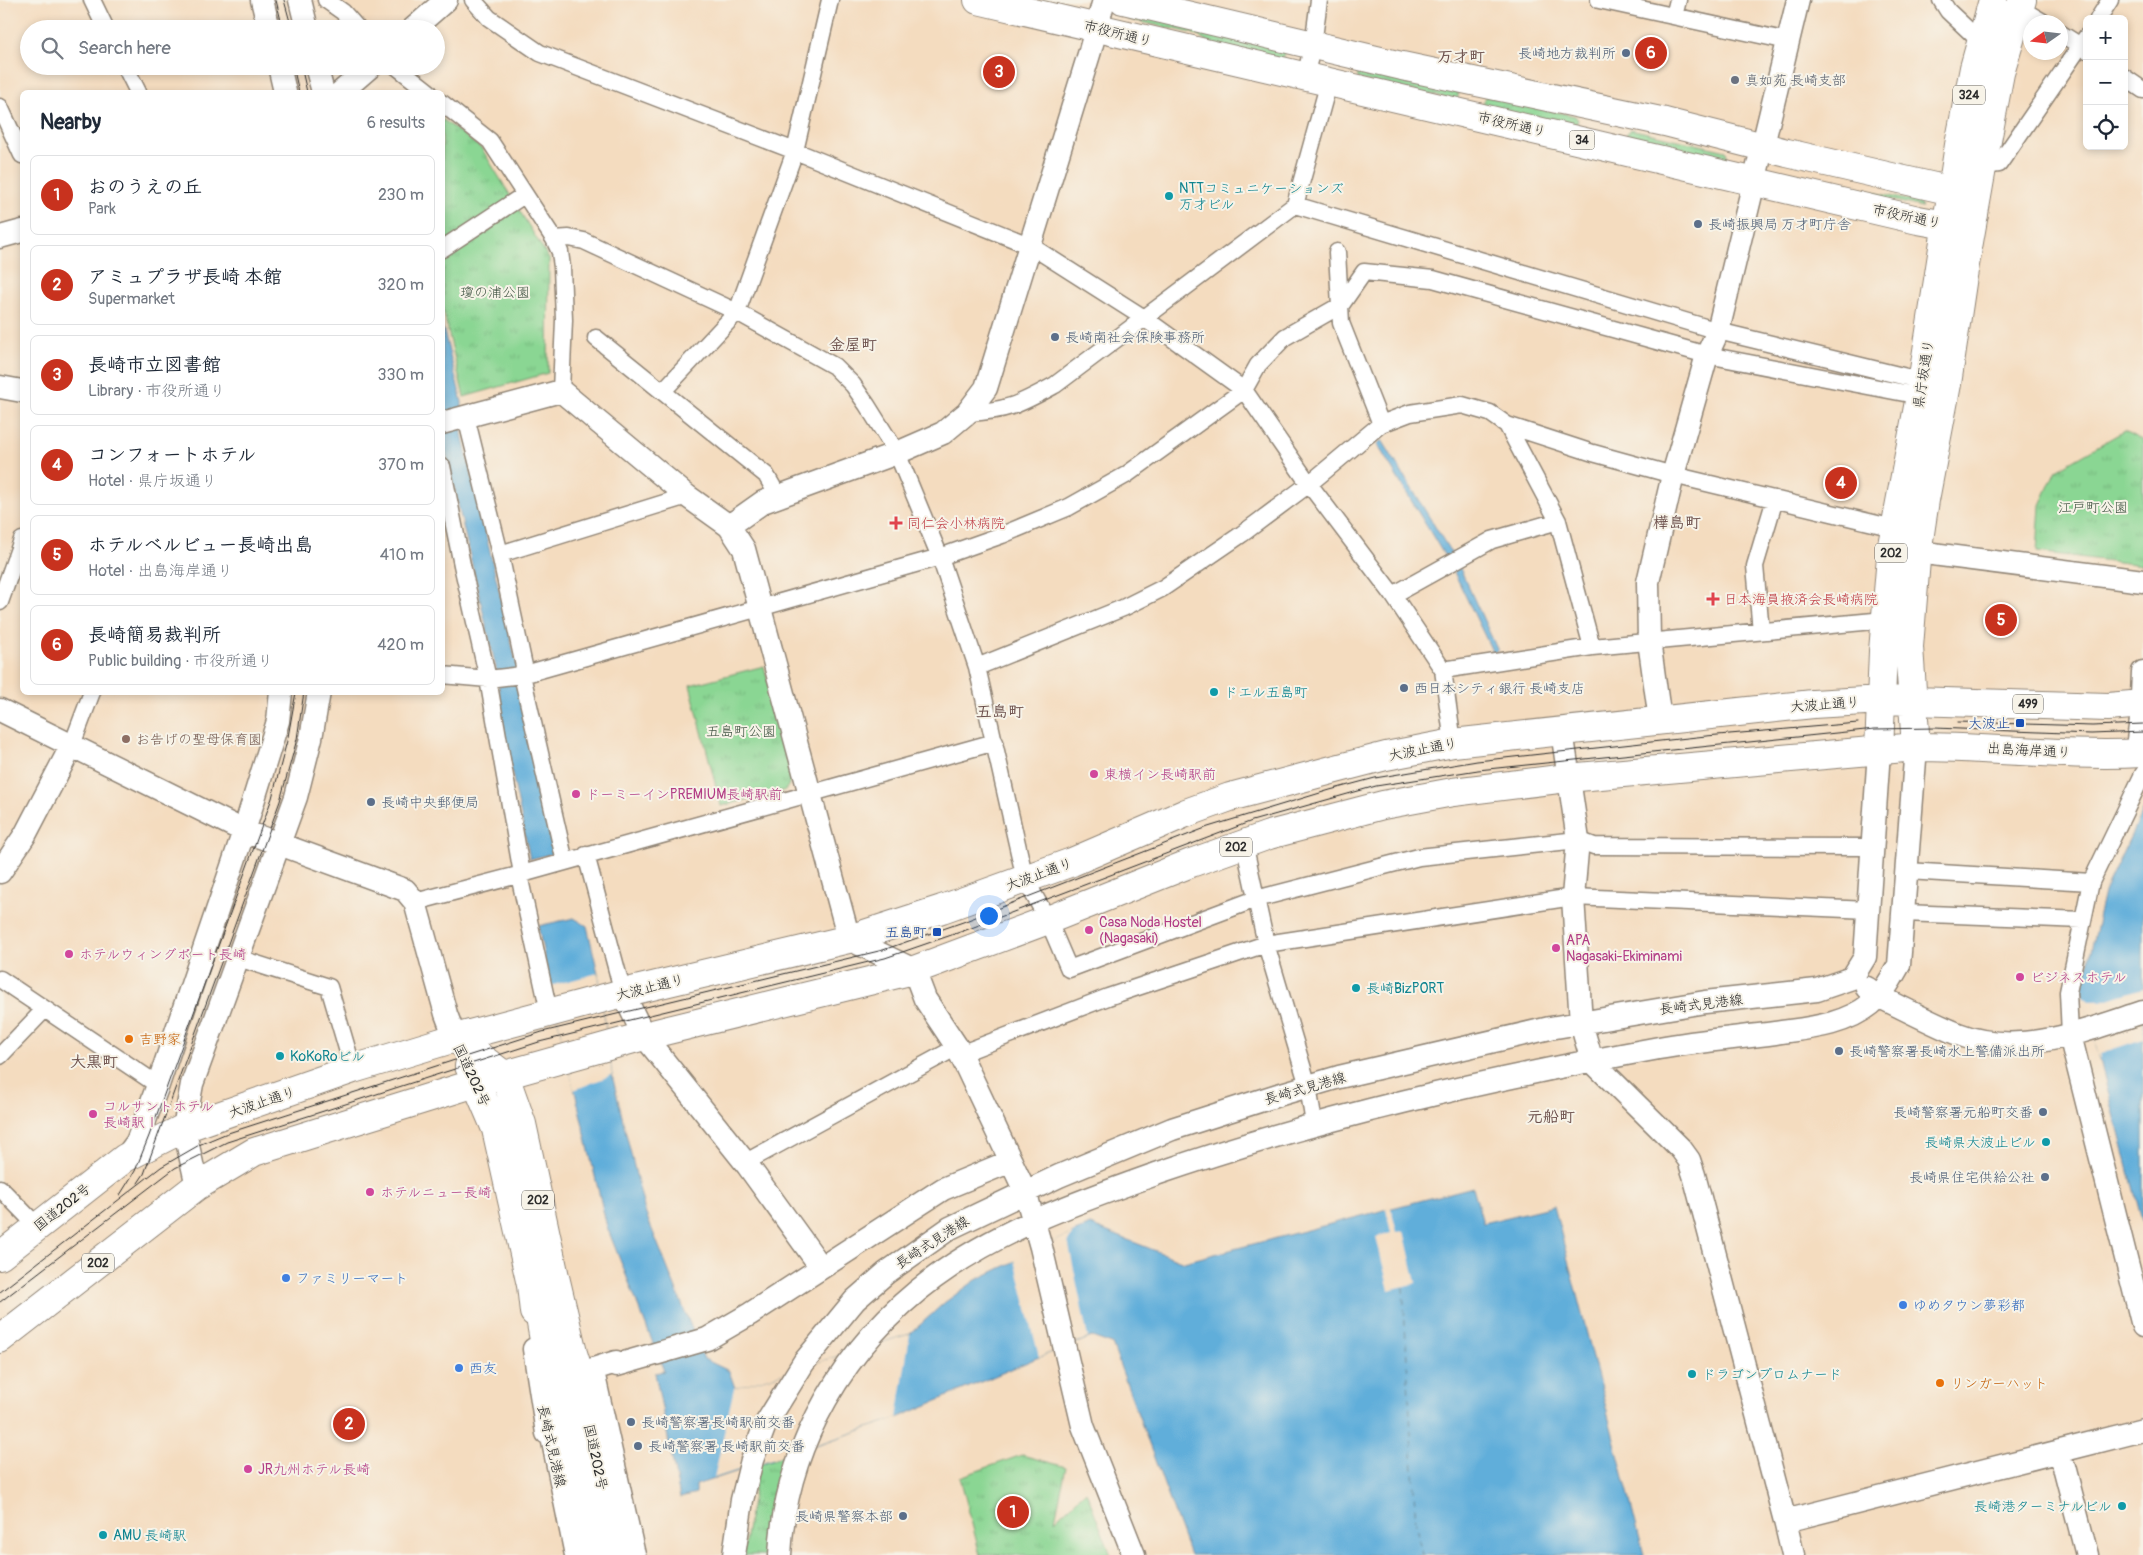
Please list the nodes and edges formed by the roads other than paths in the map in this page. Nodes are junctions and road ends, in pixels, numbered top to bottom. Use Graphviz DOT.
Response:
graph roads {
  1 [pos="92,0"];
  2 [pos="262,0"];
  3 [pos="300,0"];
  4 [pos="326,0"];
  5 [pos="446,0"];
  6 [pos="472,0"];
  7 [pos="830,0"];
  8 [pos="978,0"];
  9 [pos="1104,0"];
  10 [pos="1122,0"];
  11 [pos="1319,0"];
  12 [pos="1598,0"];
  13 [pos="1678,0"];
  14 [pos="1798,0"];
  15 [pos="1941,0"];
  16 [pos="1993,0"];
  17 [pos="2110,0"];
  18 [pos="2021,4"];
  19 [pos="2034,15"];
  20 [pos="2101,15"];
  21 [pos="1674,16"];
  22 [pos="102,20"];
  23 [pos="267,20"];
  24 [pos="305,20"];
  25 [pos="350,20"];
  26 [pos="423,20"];
  27 [pos="1097,28"];
  28 [pos="2068,37"];
  29 [pos="1788,40"];
  30 [pos="1982,43"];
  31 [pos="2083,43"];
  32 [pos="1313,45"];
  33 [pos="2083,47"];
  34 [pos="130,75"];
  35 [pos="281,75"];
  36 [pos="318,75"];
  37 [pos="361,75"];
  38 [pos="408,75"];
  39 [pos="1317,79"];
  40 [pos="2128,80"];
  41 [pos="137,90"];
  42 [pos="285,90"];
  43 [pos="322,90"];
  44 [pos="343,90"];
  45 [pos="427,90"];
  46 [pos="2143,90"];
  47 [pos="445,105"];
  48 [pos="0,108"];
  49 [pos="1761,146"];
  50 [pos="20,151"];
  51 [pos="795,151"];
  52 [pos="1983,166"];
  53 [pos="1754,181"];
  54 [pos="1952,191"];
  55 [pos="524,195"];
  56 [pos="1295,205"];
  57 [pos="1974,215"];
  58 [pos="1946,225"];
  59 [pos="20,232"];
  60 [pos="0,237"];
  61 [pos="554,239"];
  62 [pos="1031,246"];
  63 [pos="445,247"];
  64 [pos="1337,252"];
  65 [pos="1341,305"];
  66 [pos="737,312"];
  67 [pos="1144,318"];
  68 [pos="1718,331"];
  69 [pos="596,338"];
  70 [pos="1707,355"];
  71 [pos="0,387"];
  72 [pos="1921,389"];
  73 [pos="1244,390"];
  74 [pos="20,391"];
  75 [pos="561,391"];
  76 [pos="664,391"];
  77 [pos="967,413"];
  78 [pos="466,417"];
  79 [pos="445,422"];
  80 [pos="1381,424"];
  81 [pos="1507,425"];
  82 [pos="897,453"];
  83 [pos="1673,475"];
  84 [pos="445,481"];
  85 [pos="1309,484"];
  86 [pos="687,496"];
  87 [pos="778,496"];
  88 [pos="1775,499"];
  89 [pos="1558,521"];
  90 [pos="729,526"];
  91 [pos="1894,528"];
  92 [pos="20,546"];
  93 [pos="1917,552"];
  94 [pos="500,554"];
  95 [pos="940,557"];
  96 [pos="2143,581"];
  97 [pos="1393,595"];
  98 [pos="0,602"];
  99 [pos="760,608"];
  100 [pos="1886,620"];
  101 [pos="1761,631"];
  102 [pos="1649,641"];
  103 [pos="1592,647"];
  104 [pos="978,667"];
  105 [pos="1442,670"];
  106 [pos="2143,672"];
  107 [pos="445,675"];
  108 [pos="522,675"];
  109 [pos="488,679"];
  110 [pos="91,695"];
  111 [pos="281,695"];
  112 [pos="318,695"];
  113 [pos="1882,700"];
  114 [pos="1914,700"];
  115 [pos="2142,704"];
  116 [pos="0,710"];
  117 [pos="1660,720"];
  118 [pos="1562,731"];
  119 [pos="995,742"];
  120 [pos="1453,743"];
  121 [pos="72,745"];
  122 [pos="1916,747"];
  123 [pos="1879,751"];
  124 [pos="2141,760"];
  125 [pos="1567,778"];
  126 [pos="812,793"];
  127 [pos="244,831"];
  128 [pos="1578,840"];
  129 [pos="1244,843"];
  130 [pos="280,845"];
  131 [pos="1873,847"];
  132 [pos="586,855"];
  133 [pos="565,862"];
  134 [pos="1907,871"];
  135 [pos="0,872"];
  136 [pos="520,875"];
  137 [pos="1025,879"];
  138 [pos="2091,882"];
  139 [pos="1573,897"];
  140 [pos="1256,899"];
  141 [pos="415,902"];
  142 [pos="1869,910"];
  143 [pos="1903,913"];
  144 [pos="1048,920"];
  145 [pos="2083,920"];
  146 [pos="849,939"];
  147 [pos="1266,944"];
  148 [pos="238,958"];
  149 [pos="914,970"];
  150 [pos="1852,978"];
  151 [pos="0,979"];
  152 [pos="615,995"];
  153 [pos="1878,996"];
  154 [pos="44,1010"];
  155 [pos="551,1012"];
  156 [pos="2143,1012"];
  157 [pos="1581,1023"];
  158 [pos="2070,1035"];
  159 [pos="644,1036"];
  160 [pos="454,1038"];
  161 [pos="959,1051"];
  162 [pos="0,1056"];
  163 [pos="1592,1061"];
  164 [pos="353,1069"];
  165 [pos="505,1076"];
  166 [pos="476,1083"];
  167 [pos="192,1084"];
  168 [pos="158,1086"];
  169 [pos="1308,1086"];
  170 [pos="220,1116"];
  171 [pos="1314,1124"];
  172 [pos="184,1128"];
  173 [pos="125,1158"];
  174 [pos="746,1162"];
  175 [pos="1011,1162"];
  176 [pos="197,1186"];
  177 [pos="0,1188"];
  178 [pos="1025,1191"];
  179 [pos="1034,1222"];
  180 [pos="37,1226"];
  181 [pos="0,1256"];
  182 [pos="821,1267"];
  183 [pos="534,1312"];
  184 [pos="2143,1326"];
  185 [pos="0,1339"];
  186 [pos="578,1378"];
  187 [pos="2143,1430"];
  188 [pos="560,1431"];
  189 [pos="2060,1451"];
  190 [pos="1785,1521"];
  191 [pos="576,1555"];
  192 [pos="597,1555"];
  193 [pos="616,1555"];
  194 [pos="634,1555"];
  195 [pos="734,1555"];
  196 [pos="780,1555"];
  197 [pos="1134,1555"];
  198 [pos="1793,1555"];
  199 [pos="2087,1555"];
  1 -- 22 [label="street"];
  2 -- 23 [label="street"];
  3 -- 24 [label="street"];
  4 -- 25 [label="street"];
  5 -- 26 [label="street"];
  6 -- 51 [label="street"];
  7 -- 51 [label="street"];
  8 -- 27 [label="highway, 市役所通り / 34"];
  9 -- 27 [label="street"];
  10 -- 32 [label="highway"];
  11 -- 32 [label="street"];
  12 -- 21 [label="street"];
  13 -- 21 [label="street"];
  14 -- 29 [label="street"];
  15 -- 30 [label="street"];
  16 -- 30 [label="highway, 県庁坂通り / 324"];
  17 -- 20 [label="street"];
  18 -- 19 [label="street"];
  18 -- 52 [label="highway, 県庁坂通り / 324"];
  21 -- 29 [label="street"];
  27 -- 39 [label="highway, 市役所通り / 34"];
  27 -- 62 [label="street"];
  28 -- 31 [label="street"];
  29 -- 49 [label="street"];
  30 -- 54 [label="highway, 県庁坂通り / 324"];
  32 -- 39 [label="street"];
  32 -- 49 [label="highway"];
  33 -- 52 [label="street"];
  34 -- 41 [label="street"];
  35 -- 42 [label="street"];
  36 -- 43 [label="street"];
  37 -- 44 [label="street"];
  38 -- 45 [label="street"];
  39 -- 53 [label="highway, 市役所通り / 34"];
  39 -- 56 [label="street"];
  40 -- 46 [label="street"];
  47 -- 55 [label="street"];
  48 -- 50 [label="street"];
  49 -- 53 [label="street"];
  49 -- 54 [label="highway"];
  51 -- 62 [label="street"];
  51 -- 66 [label="street"];
  52 -- 57 [label="highway, 県庁坂通り / 324"];
  53 -- 58 [label="highway, 市役所通り / 34"];
  53 -- 68 [label="street"];
  54 -- 57 [label="highway"];
  54 -- 58 [label="highway, 県庁坂通り / 324"];
  55 -- 61 [label="street"];
  55 -- 63 [label="street"];
  56 -- 67 [label="street"];
  56 -- 68 [label="street"];
  57 -- 58 [label="highway, 市役所通り"];
  57 -- 93 [label="highway, 県庁坂通り / 202"];
  58 -- 72 [label="highway, 県庁坂通り / 202"];
  59 -- 60 [label="street"];
  61 -- 66 [label="street"];
  61 -- 75 [label="street"];
  62 -- 67 [label="street"];
  62 -- 77 [label="street"];
  64 -- 65 [label="street"];
  65 -- 70 [label="street"];
  65 -- 73 [label="street"];
  65 -- 80 [label="street"];
  66 -- 76 [label="street"];
  66 -- 82 [label="street"];
  67 -- 73 [label="street"];
  67 -- 77 [label="street"];
  68 -- 70 [label="street"];
  68 -- 72 [label="street"];
  69 -- 76 [label="street"];
  70 -- 72 [label="street"];
  70 -- 83 [label="street"];
  71 -- 74 [label="street"];
  72 -- 91 [label="highway, 県庁坂通り / 202"];
  73 -- 85 [label="street"];
  73 -- 95 [label="street"];
  75 -- 78 [label="street"];
  75 -- 86 [label="street"];
  76 -- 87 [label="street"];
  77 -- 82 [label="street"];
  78 -- 79 [label="street"];
  78 -- 94 [label="street"];
  80 -- 81 [label="street"];
  80 -- 85 [label="street"];
  81 -- 83 [label="street"];
  81 -- 89 [label="street"];
  82 -- 87 [label="street"];
  82 -- 95 [label="street"];
  83 -- 88 [label="street"];
  83 -- 102 [label="street"];
  84 -- 109 [label="street"];
  85 -- 97 [label="street"];
  85 -- 104 [label="street"];
  86 -- 90 [label="street"];
  86 -- 94 [label="street"];
  87 -- 90 [label="street"];
  88 -- 91 [label="street"];
  88 -- 101 [label="street"];
  89 -- 97 [label="street"];
  89 -- 103 [label="street"];
  90 -- 99 [label="street"];
  91 -- 100 [label="highway, 県庁坂通り / 202"];
  92 -- 98 [label="street"];
  93 -- 96 [label="street"];
  93 -- 114 [label="highway, 県庁坂通り / 202"];
  94 -- 108 [label="street"];
  95 -- 99 [label="street"];
  95 -- 104 [label="street"];
  97 -- 105 [label="street"];
  99 -- 108 [label="street"];
  99 -- 126 [label="street"];
  100 -- 101 [label="street"];
  100 -- 113 [label="highway, 県庁坂通り / 202"];
  101 -- 102 [label="street"];
  102 -- 103 [label="street"];
  102 -- 117 [label="street"];
  103 -- 105 [label="street"];
  104 -- 119 [label="street"];
  105 -- 120 [label="street"];
  106 -- 115 [label="street"];
  107 -- 109 [label="street"];
  108 -- 109 [label="street"];
  108 -- 133 [label="street"];
  109 -- 136 [label="street"];
  110 -- 121 [label="street"];
  111 -- 127 [label="street"];
  112 -- 130 [label="street"];
  113 -- 114 [label="highway, 大波止通り"];
  113 -- 117 [label="highway, 大波止通り"];
  113 -- 123 [label="highway, 県庁坂通り / 202"];
  114 -- 115 [label="highway, 499"];
  114 -- 122 [label="highway, 県庁坂通り / 202"];
  115 -- 124 [label="street"];
  116 -- 121 [label="street"];
  117 -- 118 [label="highway, 大波止通り"];
  118 -- 120 [label="highway, 大波止通り"];
  118 -- 125 [label="street"];
  119 -- 126 [label="street"];
  119 -- 137 [label="street"];
  120 -- 137 [label="highway, 大波止通り"];
  121 -- 127 [label="street"];
  121 -- 135 [label="street"];
  122 -- 123 [label="highway, 202"];
  122 -- 124 [label="highway, 出島海岸通り"];
  122 -- 134 [label="street"];
  123 -- 125 [label="highway, 202"];
  123 -- 131 [label="street"];
  124 -- 138 [label="street"];
  125 -- 128 [label="street"];
  125 -- 129 [label="highway, 202"];
  126 -- 132 [label="street"];
  126 -- 146 [label="street"];
  127 -- 130 [label="street"];
  127 -- 168 [label="street"];
  128 -- 131 [label="street"];
  128 -- 139 [label="street"];
  128 -- 140 [label="street"];
  129 -- 140 [label="street"];
  129 -- 144 [label="highway, 202"];
  130 -- 141 [label="street"];
  130 -- 148 [label="street"];
  131 -- 142 [label="street"];
  132 -- 133 [label="street"];
  132 -- 152 [label="street"];
  133 -- 136 [label="street"];
  134 -- 138 [label="street"];
  134 -- 143 [label="street"];
  136 -- 141 [label="street"];
  136 -- 155 [label="street"];
  137 -- 144 [label="street"];
  137 -- 146 [label="highway, 大波止通り"];
  138 -- 145 [label="street"];
  139 -- 142 [label="street"];
  139 -- 147 [label="street"];
  139 -- 157 [label="street"];
  140 -- 144 [label="street"];
  140 -- 147 [label="street"];
  141 -- 160 [label="street"];
  142 -- 150 [label="street"];
  143 -- 145 [label="street"];
  143 -- 153 [label="street"];
  144 -- 149 [label="highway, 202"];
  145 -- 158 [label="street"];
  146 -- 149 [label="street"];
  146 -- 152 [label="highway, 大波止通り"];
  147 -- 161 [label="street"];
  147 -- 169 [label="street"];
  148 -- 164 [label="street"];
  148 -- 167 [label="street"];
  149 -- 159 [label="highway, 202"];
  149 -- 161 [label="street"];
  150 -- 153 [label="street"];
  150 -- 157 [label="street, 長崎式見港線"];
  151 -- 154 [label="street"];
  152 -- 155 [label="highway, 大波止通り"];
  152 -- 159 [label="street"];
  153 -- 158 [label="street"];
  153 -- 163 [label="street"];
  154 -- 162 [label="street"];
  154 -- 168 [label="street"];
  155 -- 160 [label="highway, 大波止通り"];
  156 -- 158 [label="street"];
  157 -- 163 [label="street"];
  157 -- 169 [label="street, 長崎式見港線"];
  158 -- 184 [label="street"];
  159 -- 165 [label="highway, 202"];
  159 -- 174 [label="street"];
  160 -- 164 [label="highway, 大波止通り"];
  160 -- 165 [label="highway, 国道202号"];
  160 -- 166 [label="highway, 国道202号 / 202"];
  161 -- 174 [label="street"];
  161 -- 175 [label="street"];
  163 -- 171 [label="street"];
  163 -- 190 [label="street"];
  164 -- 170 [label="highway, 大波止通り"];
  165 -- 166 [label="highway, 202"];
  165 -- 186 [label="highway, 国道202号 / 202"];
  166 -- 176 [label="highway, 202"];
  166 -- 183 [label="highway, 国道202号 / 202"];
  167 -- 170 [label="street"];
  167 -- 172 [label="street"];
  168 -- 173 [label="street"];
  169 -- 171 [label="street"];
  169 -- 178 [label="street, 長崎式見港線"];
  170 -- 172 [label="highway, 大波止通り"];
  171 -- 179 [label="street"];
  172 -- 173 [label="highway, 大波止通り"];
  172 -- 176 [label="street"];
  173 -- 180 [label="highway, 国道202号"];
  174 -- 182 [label="street"];
  175 -- 178 [label="street"];
  175 -- 182 [label="street"];
  176 -- 185 [label="highway, 202"];
  177 -- 180 [label="street"];
  178 -- 179 [label="street"];
  178 -- 195 [label="street, 長崎式見港線"];
  179 -- 196 [label="street"];
  179 -- 197 [label="street"];
  180 -- 181 [label="highway, 国道202号"];
  182 -- 186 [label="street"];
  183 -- 186 [label="highway, 国道202号 / 202"];
  183 -- 188 [label="street, 長崎式見港線"];
  186 -- 188 [label="highway, 国道202号 / 202"];
  186 -- 193 [label="highway, 国道202号 / 202"];
  186 -- 194 [label="street"];
  187 -- 189 [label="street"];
  188 -- 191 [label="street, 長崎式見港線"];
  188 -- 192 [label="highway, 国道202号 / 202"];
  189 -- 190 [label="street"];
  189 -- 199 [label="street"];
  190 -- 198 [label="street"];
}
